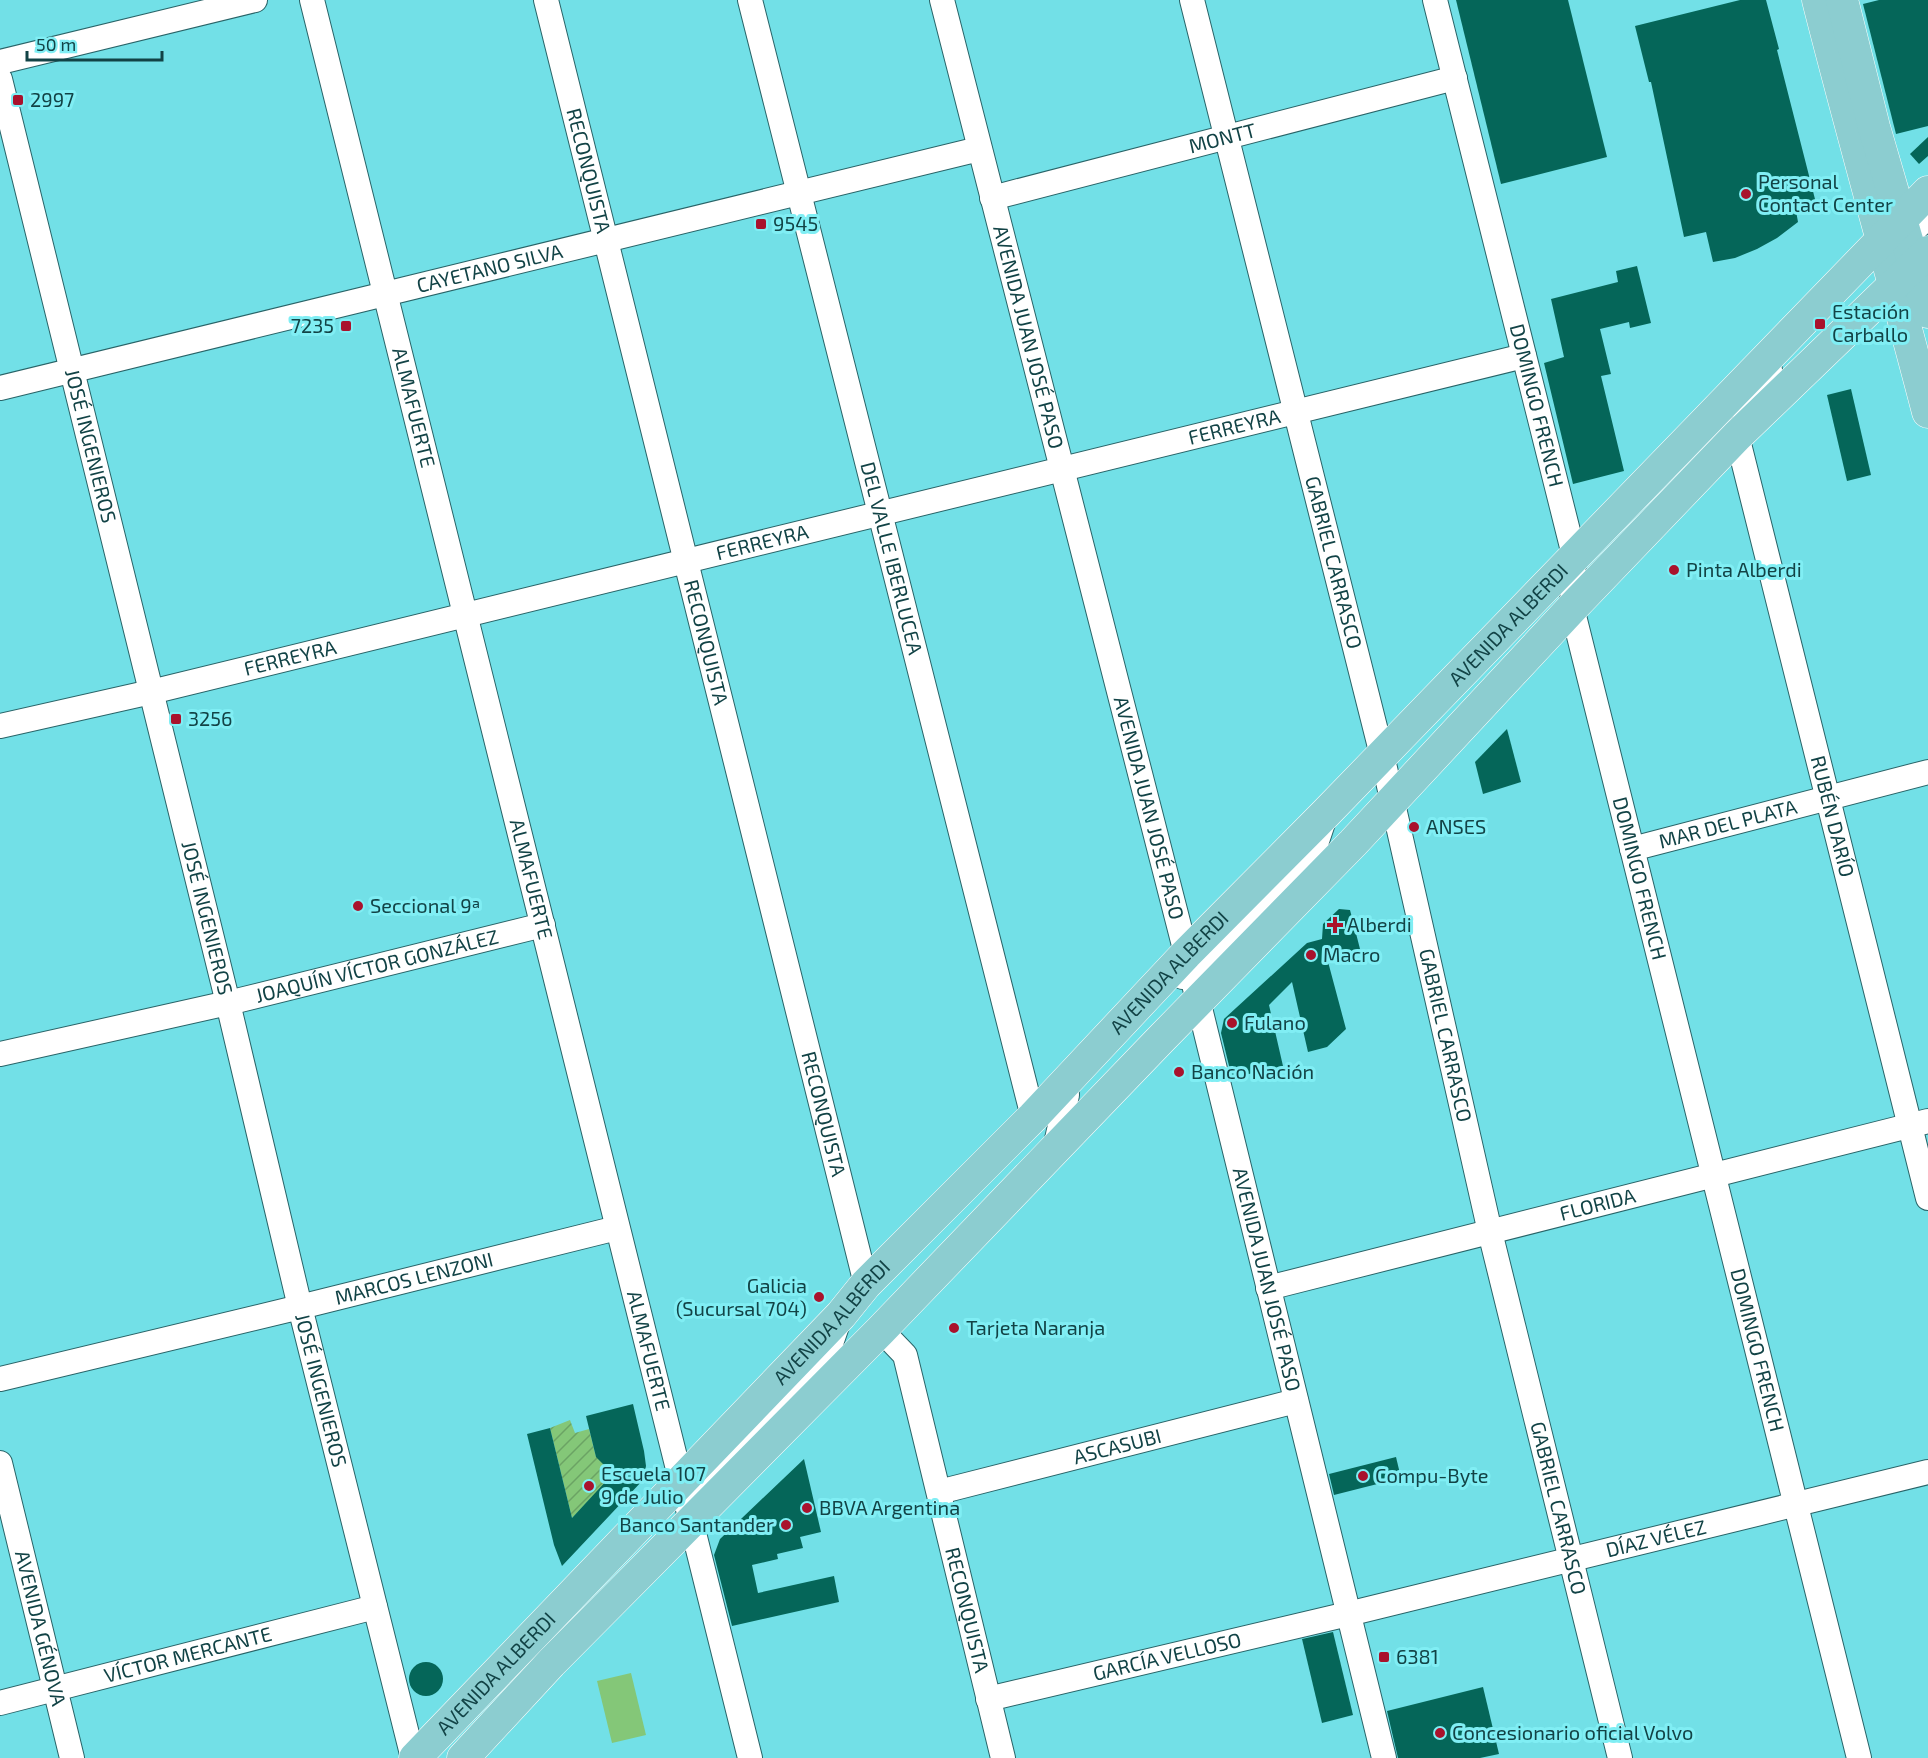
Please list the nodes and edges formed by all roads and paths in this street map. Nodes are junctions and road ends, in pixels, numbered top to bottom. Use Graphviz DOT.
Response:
graph roads {
  1 [pos="255,0"];
  2 [pos="312,0"];
  3 [pos="546,0"];
  4 [pos="750,0"];
  5 [pos="942,0"];
  6 [pos="1192,0"];
  7 [pos="1435,0"];
  8 [pos="1818,0"];
  9 [pos="1842,0"];
  10 [pos="0,62"];
  11 [pos="1455,78"];
  12 [pos="0,79"];
  13 [pos="1226,138"];
  14 [pos="979,149"];
  15 [pos="1928,192"];
  16 [pos="799,193"];
  17 [pos="992,198"];
  18 [pos="606,241"];
  19 [pos="1906,246"];
  20 [pos="385,295"];
  21 [pos="1928,312"];
  22 [pos="1524,356"];
  23 [pos="1770,370"];
  24 [pos="72,371"];
  25 [pos="0,388"];
  26 [pos="1726,401"];
  27 [pos="1295,412"];
  28 [pos="1928,412"];
  29 [pos="1737,436"];
  30 [pos="1061,469"];
  31 [pos="880,513"];
  32 [pos="1574,555"];
  33 [pos="686,561"];
  34 [pos="1572,608"];
  35 [pos="464,615"];
  36 [pos="151,692"];
  37 [pos="0,726"];
  38 [pos="1382,755"];
  39 [pos="1928,772"];
  40 [pos="1827,798"];
  41 [pos="1392,802"];
  42 [pos="1326,813"];
  43 [pos="1353,843"];
  44 [pos="1315,847"];
  45 [pos="1632,849"];
  46 [pos="543,926"];
  47 [pos="1188,962"];
  48 [pos="1198,1000"];
  49 [pos="228,1003"];
  50 [pos="0,1054"];
  51 [pos="1067,1095"];
  52 [pos="1033,1117"];
  53 [pos="1919,1124"];
  54 [pos="1054,1148"];
  55 [pos="1713,1175"];
  56 [pos="1928,1198"];
  57 [pos="617,1228"];
  58 [pos="1490,1232"];
  59 [pos="866,1284"];
  60 [pos="1268,1288"];
  61 [pos="300,1307"];
  62 [pos="840,1315"];
  63 [pos="873,1338"];
  64 [pos="827,1355"];
  65 [pos="0,1379"];
  66 [pos="1296,1401"];
  67 [pos="0,1463"];
  68 [pos="1928,1472"];
  69 [pos="939,1492"];
  70 [pos="686,1498"];
  71 [pos="1795,1504"];
  72 [pos="1571,1559"];
  73 [pos="375,1607"];
  74 [pos="573,1608"];
  75 [pos="1348,1614"];
  76 [pos="535,1631"];
  77 [pos="551,1663"];
  78 [pos="55,1690"];
  79 [pos="988,1700"];
  80 [pos="0,1703"];
  81 [pos="72,1758"];
  82 [pos="414,1758"];
  83 [pos="463,1758"];
  84 [pos="750,1758"];
  85 [pos="1003,1758"];
  86 [pos="1383,1758"];
  87 [pos="1620,1758"];
  88 [pos="1859,1758"];
  1 -- 10 [label="street"];
  2 -- 20 [label="street, ALMAFUERTE"];
  3 -- 18 [label="street, RECONQUISTA"];
  4 -- 16 [label="street, DEL VALLE IBERLUCEA"];
  5 -- 14 [label="street, AVENIDA JUAN JOSÉ PASO"];
  6 -- 13 [label="street, GABRIEL CARRASCO"];
  7 -- 11 [label="street, DOMINGO FRENCH"];
  8 -- 19 [label="main road"];
  9 -- 19 [label="main road"];
  11 -- 13 [label="street, MONTT"];
  11 -- 22 [label="street, DOMINGO FRENCH"];
  12 -- 24 [label="street, JOSÉ INGENIEROS"];
  13 -- 17 [label="street, MONTT"];
  13 -- 27 [label="street, GABRIEL CARRASCO"];
  14 -- 16 [label="street, CAYETANO SILVA"];
  14 -- 17 [label="street, AVENIDA JUAN JOSÉ PASO"];
  15 -- 19 [label="main road, AVENIDA ALBERDI"];
  16 -- 18 [label="street, CAYETANO SILVA"];
  16 -- 31 [label="street, DEL VALLE IBERLUCEA"];
  17 -- 30 [label="street, AVENIDA JUAN JOSÉ PASO"];
  18 -- 20 [label="street, CAYETANO SILVA"];
  18 -- 33 [label="street, RECONQUISTA"];
  19 -- 21 [label="main road"];
  19 -- 23 [label="street"];
  19 -- 26 [label="main road, AVENIDA ALBERDI"];
  19 -- 28 [label="main road"];
  19 -- 29 [label="main road, AVENIDA ALBERDI"];
  20 -- 24 [label="street, CAYETANO SILVA"];
  20 -- 35 [label="street, ALMAFUERTE"];
  22 -- 27 [label="street, FERREYRA"];
  22 -- 32 [label="street, DOMINGO FRENCH"];
  23 -- 26 [label="street"];
  23 -- 29 [label="street"];
  24 -- 25 [label="street, CAYETANO SILVA"];
  24 -- 36 [label="street, JOSÉ INGENIEROS"];
  26 -- 32 [label="main road, AVENIDA ALBERDI"];
  27 -- 30 [label="street, FERREYRA"];
  27 -- 38 [label="street, GABRIEL CARRASCO"];
  29 -- 34 [label="main road, AVENIDA ALBERDI"];
  29 -- 40 [label="street, RUBÉN DARÍO"];
  30 -- 31 [label="street, FERREYRA"];
  30 -- 47 [label="street, AVENIDA JUAN JOSÉ PASO"];
  31 -- 33 [label="street, FERREYRA"];
  31 -- 52 [label="street, DEL VALLE IBERLUCEA"];
  32 -- 34 [label="street, DOMINGO FRENCH"];
  32 -- 38 [label="main road, AVENIDA ALBERDI"];
  33 -- 35 [label="street, FERREYRA"];
  33 -- 59 [label="street, RECONQUISTA"];
  34 -- 41 [label="main road, AVENIDA ALBERDI"];
  34 -- 45 [label="street, DOMINGO FRENCH"];
  35 -- 36 [label="street, FERREYRA"];
  35 -- 46 [label="street, ALMAFUERTE"];
  36 -- 37 [label="street, FERREYRA"];
  36 -- 49 [label="street, JOSÉ INGENIEROS"];
  38 -- 41 [label="street, GABRIEL CARRASCO"];
  38 -- 42 [label="main road, AVENIDA ALBERDI"];
  39 -- 40 [label="street, MAR DEL PLATA"];
  40 -- 45 [label="street, MAR DEL PLATA"];
  40 -- 53 [label="street, RUBÉN DARÍO"];
  41 -- 43 [label="main road, AVENIDA ALBERDI"];
  41 -- 58 [label="street, GABRIEL CARRASCO"];
  42 -- 44 [label="street"];
  42 -- 47 [label="main road, AVENIDA ALBERDI"];
  43 -- 44 [label="street"];
  43 -- 48 [label="main road, AVENIDA ALBERDI"];
  44 -- 47 [label="street"];
  45 -- 55 [label="street, DOMINGO FRENCH"];
  46 -- 49 [label="street, JOAQUÍN VÍCTOR GONZÁLEZ"];
  46 -- 57 [label="street, ALMAFUERTE"];
  47 -- 48 [label="street, AVENIDA JUAN JOSÉ PASO"];
  47 -- 51 [label="street"];
  47 -- 52 [label="main road, AVENIDA ALBERDI"];
  48 -- 54 [label="main road, AVENIDA ALBERDI"];
  48 -- 60 [label="street, AVENIDA JUAN JOSÉ PASO"];
  49 -- 50 [label="street, JOAQUÍN VÍCTOR GONZÁLEZ"];
  49 -- 61 [label="street, JOSÉ INGENIEROS"];
  51 -- 52 [label="street"];
  51 -- 54 [label="street"];
  52 -- 59 [label="main road, AVENIDA ALBERDI"];
  53 -- 55 [label="street, FLORIDA"];
  53 -- 56 [label="street, RUBÉN DARÍO"];
  54 -- 63 [label="main road, AVENIDA ALBERDI"];
  55 -- 58 [label="street, FLORIDA"];
  55 -- 71 [label="street, DOMINGO FRENCH"];
  57 -- 61 [label="street, MARCOS LENZONI"];
  57 -- 70 [label="street, ALMAFUERTE"];
  58 -- 60 [label="street, FLORIDA"];
  58 -- 72 [label="street, GABRIEL CARRASCO"];
  59 -- 62 [label="main road, AVENIDA ALBERDI"];
  60 -- 66 [label="street, AVENIDA JUAN JOSÉ PASO"];
  61 -- 65 [label="street, MARCOS LENZONI"];
  61 -- 73 [label="street, JOSÉ INGENIEROS"];
  62 -- 64 [label="street"];
  62 -- 70 [label="main road, AVENIDA ALBERDI"];
  63 -- 64 [label="street"];
  63 -- 69 [label="street, RECONQUISTA"];
  63 -- 70 [label="main road, AVENIDA ALBERDI"];
  64 -- 70 [label="street"];
  66 -- 69 [label="street, ASCASUBI"];
  66 -- 75 [label="street, AVENIDA JUAN JOSÉ PASO"];
  67 -- 78 [label="street, AVENIDA GÉNOVA"];
  68 -- 71 [label="street, DÍAZ VÉLEZ"];
  69 -- 79 [label="street, RECONQUISTA"];
  70 -- 74 [label="street"];
  70 -- 76 [label="main road, AVENIDA ALBERDI"];
  70 -- 77 [label="main road, AVENIDA ALBERDI"];
  70 -- 84 [label="street, ALMAFUERTE"];
  71 -- 72 [label="street, DÍAZ VÉLEZ"];
  71 -- 88 [label="street, DOMINGO FRENCH"];
  72 -- 75 [label="street, DÍAZ VÉLEZ"];
  72 -- 87 [label="street, GABRIEL CARRASCO"];
  73 -- 78 [label="street, VÍCTOR MERCANTE"];
  73 -- 82 [label="street, JOSÉ INGENIEROS"];
  74 -- 76 [label="street"];
  74 -- 77 [label="street"];
  75 -- 79 [label="street, GARCÍA VELLOSO"];
  75 -- 86 [label="street, AVENIDA JUAN JOSÉ PASO"];
  76 -- 82 [label="main road, AVENIDA ALBERDI"];
  77 -- 83 [label="main road, AVENIDA ALBERDI"];
  78 -- 80 [label="street, VÍCTOR MERCANTE"];
  78 -- 81 [label="street, AVENIDA GÉNOVA"];
  79 -- 85 [label="street, RECONQUISTA"];
}
